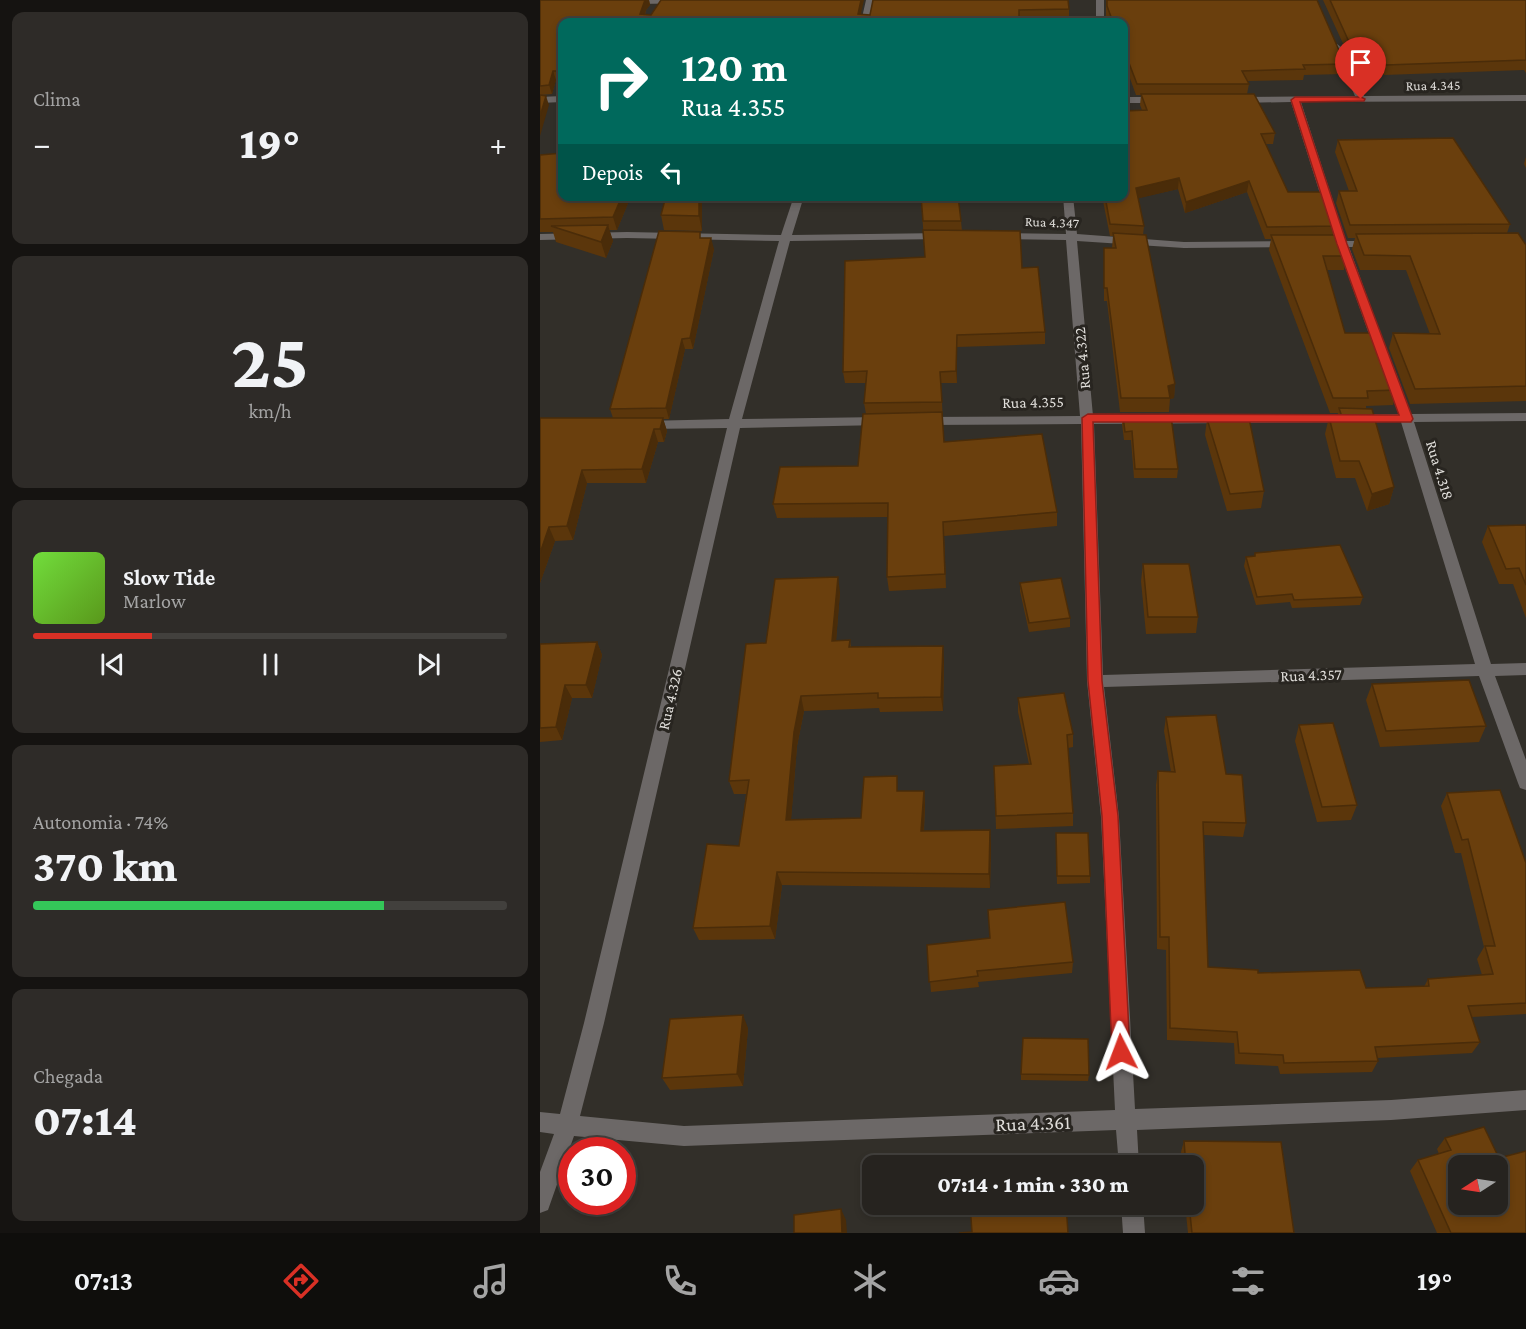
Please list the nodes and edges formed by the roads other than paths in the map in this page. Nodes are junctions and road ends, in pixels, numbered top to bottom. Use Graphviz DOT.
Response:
graph roads {
  1 [pos="661,0"];
  2 [pos="723,0"];
  3 [pos="870,0"];
  4 [pos="1100,0"];
  5 [pos="617,1"];
  6 [pos="652,11"];
  7 [pos="866,18"];
  8 [pos="1100,18"];
  9 [pos="1332,36"];
  10 [pos="1526,98"];
  11 [pos="558,99"];
  12 [pos="1361,99"];
  13 [pos="540,100"];
  14 [pos="1128,100"];
  15 [pos="1169,100"];
  16 [pos="1226,100"];
  17 [pos="1295,100"];
  18 [pos="798,201"];
  19 [pos="1068,201"];
  20 [pos="954,236"];
  21 [pos="988,236"];
  22 [pos="540,237"];
  23 [pos="1071,237"];
  24 [pos="785,238"];
  25 [pos="1342,244"];
  26 [pos="1388,244"];
  27 [pos="1526,417"];
  28 [pos="1088,418"];
  29 [pos="1407,419"];
  30 [pos="734,424"];
  31 [pos="631,425"];
  32 [pos="1526,669"];
  33 [pos="1485,670"];
  34 [pos="1095,681"];
  35 [pos="1526,783"];
  36 [pos="1526,1100"];
  37 [pos="1125,1121"];
  38 [pos="540,1122"];
  39 [pos="567,1126"];
  40 [pos="1128,1155"];
  41 [pos="540,1202"];
  42 [pos="1133,1215"];
  43 [pos="1134,1233"];
  1 -- 2 [label="street"];
  1 -- 5 [label="street"];
  1 -- 6 [label="street"];
  3 -- 7 [label="street"];
  4 -- 8 [label="street"];
  9 -- 12 [label="street"];
  10 -- 12 [label="street, Rua 4.345"];
  11 -- 13 [label="street"];
  12 -- 17 [label="street, Rua 4.345"];
  14 -- 15 [label="street"];
  16 -- 17 [label="street, Rua 4.345"];
  17 -- 25 [label="street, Rua 4.318"];
  18 -- 24 [label="street, Rua 4.326"];
  19 -- 23 [label="street, Rua 4.322"];
  20 -- 24 [label="street"];
  21 -- 23 [label="street, Rua 4.347"];
  22 -- 24 [label="street"];
  23 -- 25 [label="street, Rua 4.347"];
  23 -- 28 [label="street, Rua 4.322"];
  24 -- 30 [label="street, Rua 4.326"];
  25 -- 26 [label="street, Rua 4.347"];
  25 -- 29 [label="street, Rua 4.318"];
  27 -- 29 [label="street, Rua 4.355"];
  28 -- 29 [label="street, Rua 4.355"];
  28 -- 30 [label="street, Rua 4.355"];
  28 -- 34 [label="street, Rua 4.322"];
  29 -- 33 [label="street, Rua 4.318"];
  30 -- 31 [label="street, Rua 4.355"];
  30 -- 39 [label="street, Rua 4.326"];
  32 -- 33 [label="street, Rua 4.357"];
  33 -- 34 [label="street, Rua 4.357"];
  33 -- 35 [label="street, Rua 4.318"];
  34 -- 37 [label="street, Rua 4.322"];
  36 -- 37 [label="street, Rua 4.361"];
  37 -- 39 [label="street, Rua 4.361"];
  37 -- 40 [label="street, Rua 4.322"];
  38 -- 39 [label="street, Rua 4.361"];
  39 -- 41 [label="street, Rua 4.326"];
  42 -- 43 [label="street"];
}
